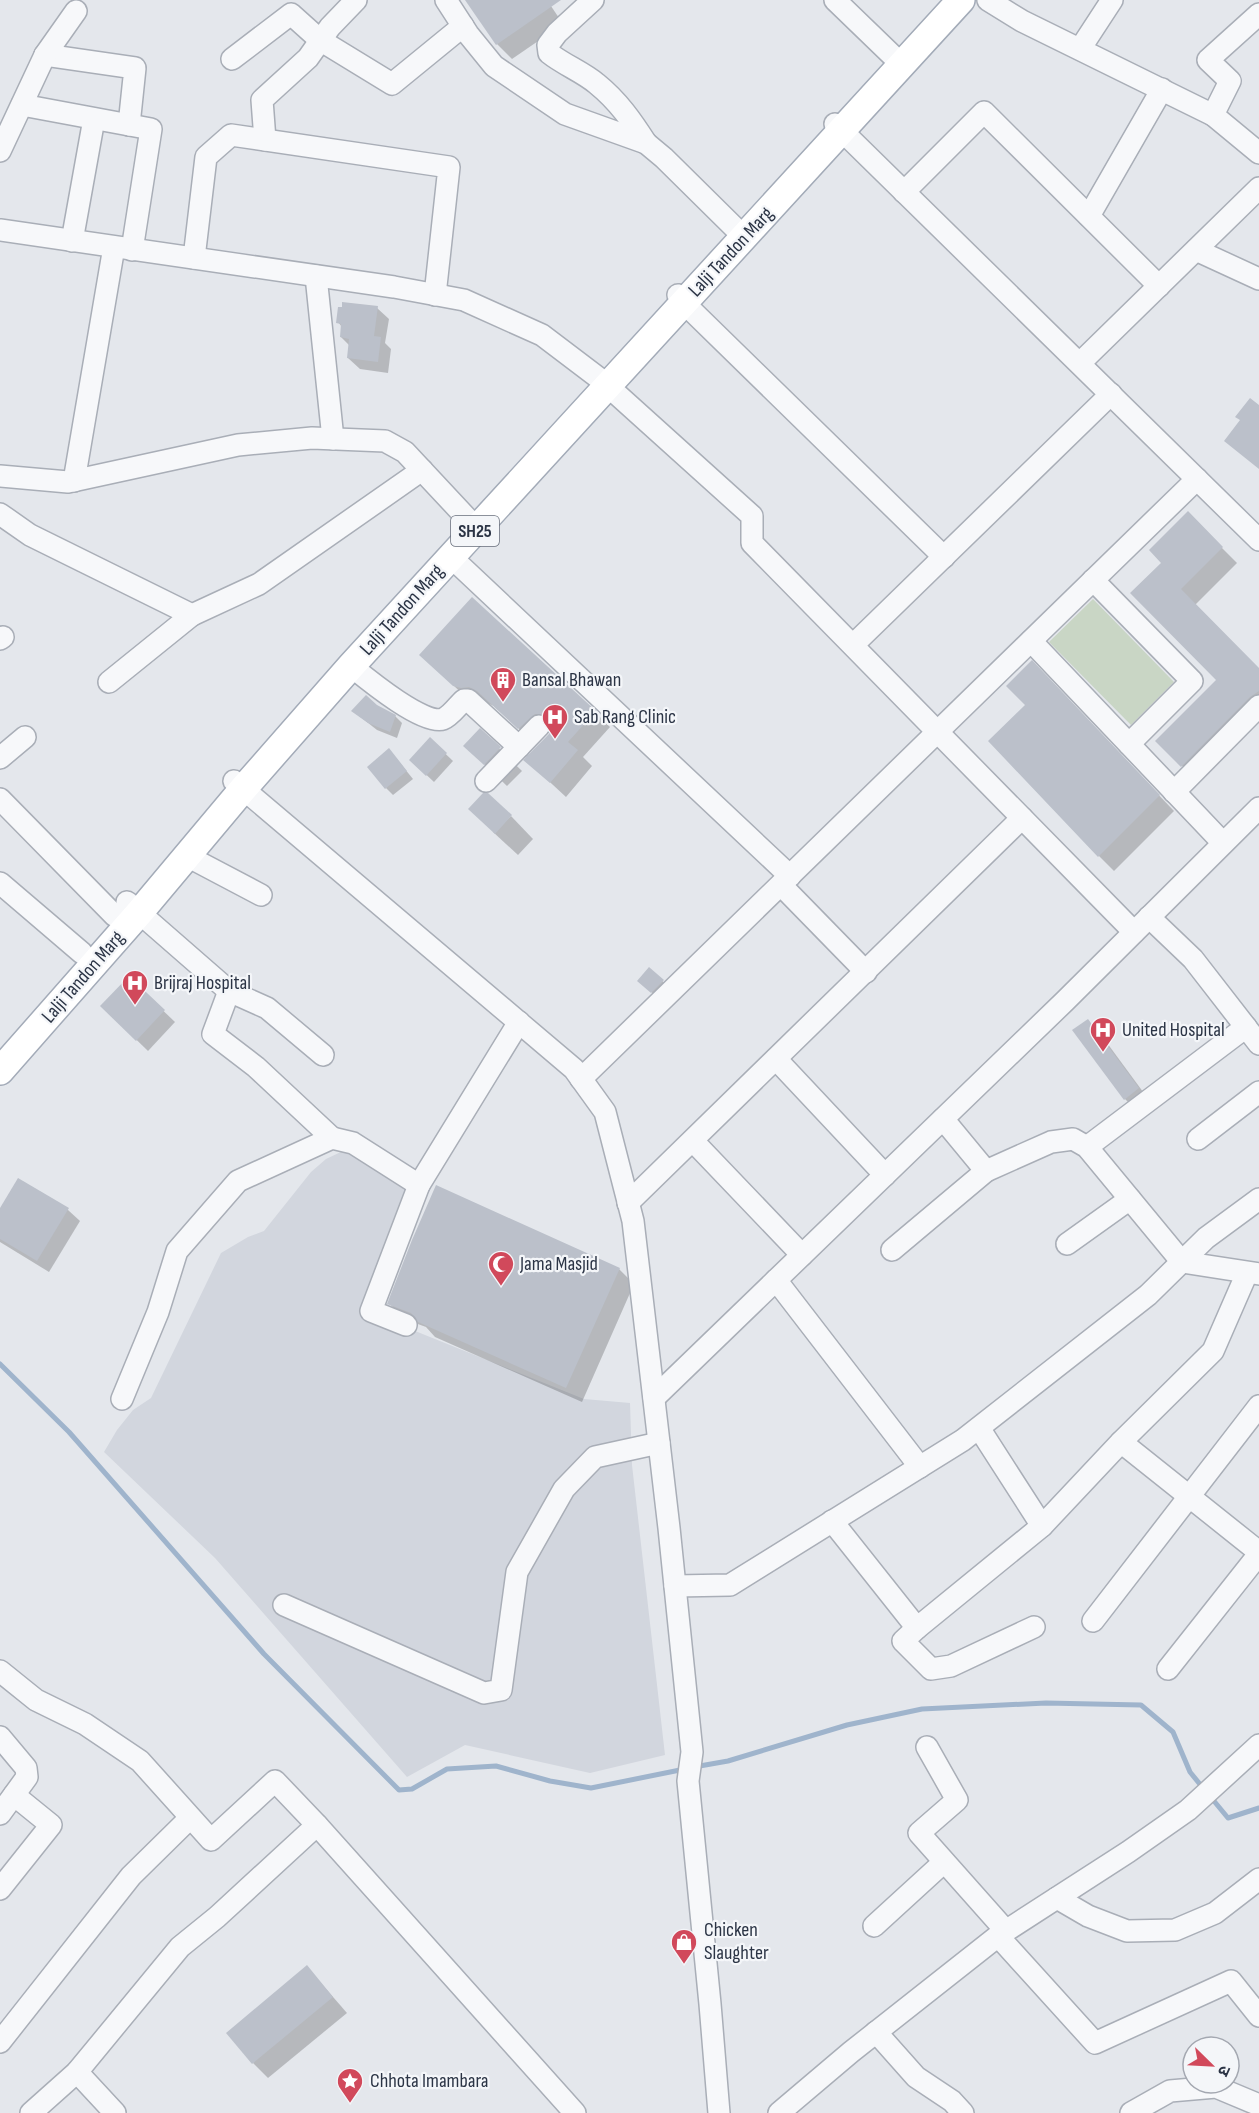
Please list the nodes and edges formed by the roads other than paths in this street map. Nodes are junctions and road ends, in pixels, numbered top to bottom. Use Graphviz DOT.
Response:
graph roads {
  1 [pos="447,0"];
  2 [pos="593,0"];
  3 [pos="835,0"];
  4 [pos="948,0"];
  5 [pos="962,0"];
  6 [pos="988,0"];
  7 [pos="1112,0"];
  8 [pos="350,3"];
  9 [pos="76,10"];
  10 [pos="1259,14"];
  11 [pos="463,26"];
  12 [pos="320,40"];
  13 [pos="1080,50"];
  14 [pos="45,55"];
  15 [pos="232,58"];
  16 [pos="895,58"];
  17 [pos="1162,89"];
  18 [pos="22,105"];
  19 [pos="1213,115"];
  20 [pos="94,118"];
  21 [pos="129,125"];
  22 [pos="838,127"];
  23 [pos="265,141"];
  24 [pos="646,144"];
  25 [pos="0,151"];
  26 [pos="1259,153"];
  27 [pos="1259,188"];
  28 [pos="904,192"];
  29 [pos="1089,216"];
  30 [pos="0,230"];
  31 [pos="741,233"];
  32 [pos="72,241"];
  33 [pos="123,248"];
  34 [pos="1196,250"];
  35 [pos="194,258"];
  36 [pos="316,276"];
  37 [pos="1259,279"];
  38 [pos="1159,286"];
  39 [pos="435,295"];
  40 [pos="681,299"];
  41 [pos="1080,363"];
  42 [pos="604,383"];
  43 [pos="1111,394"];
  44 [pos="333,439"];
  45 [pos="422,470"];
  46 [pos="0,476"];
  47 [pos="1197,479"];
  48 [pos="74,481"];
  49 [pos="0,514"];
  50 [pos="474,525"];
  51 [pos="1259,540"];
  52 [pos="944,556"];
  53 [pos="451,557"];
  54 [pos="1093,580"];
  55 [pos="192,615"];
  56 [pos="1031,641"];
  57 [pos="853,645"];
  58 [pos="351,666"];
  59 [pos="109,682"];
  60 [pos="1259,706"];
  61 [pos="539,726"];
  62 [pos="938,732"];
  63 [pos="25,737"];
  64 [pos="1129,744"];
  65 [pos="519,747"];
  66 [pos="0,758"];
  67 [pos="486,781"];
  68 [pos="239,785"];
  69 [pos="1174,792"];
  70 [pos="0,798"];
  71 [pos="1259,808"];
  72 [pos="1022,818"];
  73 [pos="1223,843"];
  74 [pos="187,856"];
  75 [pos="786,881"];
  76 [pos="0,883"];
  77 [pos="261,896"];
  78 [pos="127,910"];
  79 [pos="1142,924"];
  80 [pos="82,953"];
  81 [pos="866,972"];
  82 [pos="229,991"];
  83 [pos="519,1022"];
  84 [pos="1246,1027"];
  85 [pos="1259,1044"];
  86 [pos="0,1046"];
  87 [pos="323,1055"];
  88 [pos="776,1059"];
  89 [pos="0,1071"];
  90 [pos="581,1079"];
  91 [pos="1259,1092"];
  92 [pos="943,1119"];
  93 [pos="332,1138"];
  94 [pos="1198,1139"];
  95 [pos="693,1141"];
  96 [pos="1087,1147"];
  97 [pos="986,1171"];
  98 [pos="885,1175"];
  99 [pos="419,1185"];
  100 [pos="1130,1199"];
  101 [pos="1259,1199"];
  102 [pos="628,1203"];
  103 [pos="1067,1244"];
  104 [pos="892,1250"];
  105 [pos="802,1255"];
  106 [pos="1182,1262"];
  107 [pos="1253,1274"];
  108 [pos="776,1280"];
  109 [pos="406,1325"];
  110 [pos="654,1398"];
  111 [pos="122,1400"];
  112 [pos="1259,1406"];
  113 [pos="979,1428"];
  114 [pos="1121,1442"];
  115 [pos="659,1443"];
  116 [pos="920,1467"];
  117 [pos="1189,1496"];
  118 [pos="832,1521"];
  119 [pos="1042,1526"];
  120 [pos="1259,1553"];
  121 [pos="675,1586"];
  122 [pos="284,1605"];
  123 [pos="1093,1622"];
  124 [pos="1034,1627"];
  125 [pos="917,1628"];
  126 [pos="1168,1669"];
  127 [pos="0,1671"];
  128 [pos="0,1737"];
  129 [pos="1259,1745"];
  130 [pos="927,1747"];
  131 [pos="14,1795"];
  132 [pos="0,1814"];
  133 [pos="190,1818"];
  134 [pos="317,1825"];
  135 [pos="944,1862"];
  136 [pos="1259,1879"];
  137 [pos="0,1889"];
  138 [pos="1057,1898"];
  139 [pos="874,1926"];
  140 [pos="1002,1934"];
  141 [pos="1259,2016"];
  142 [pos="876,2032"];
  143 [pos="0,2042"];
  144 [pos="77,2072"];
  145 [pos="1259,2105"];
  146 [pos="38,2111"];
  147 [pos="115,2113"];
  148 [pos="575,2113"];
  149 [pos="719,2113"];
  150 [pos="779,2113"];
  151 [pos="963,2113"];
  152 [pos="1131,2113"];
  1 -- 11 [label="street"];
  2 -- 24 [label="street"];
  3 -- 16 [label="street"];
  4 -- 16 [label="main road, Lalji Tandon Marg / SH25"];
  5 -- 22 [label="main road, Lalji Tandon Marg / SH25"];
  6 -- 13 [label="street"];
  7 -- 13 [label="street"];
  8 -- 12 [label="street"];
  9 -- 14 [label="street"];
  10 -- 19 [label="street"];
  11 -- 12 [label="street"];
  11 -- 24 [label="street"];
  12 -- 15 [label="street"];
  12 -- 23 [label="street"];
  13 -- 17 [label="street"];
  14 -- 18 [label="street"];
  14 -- 21 [label="street"];
  16 -- 22 [label="main road, Lalji Tandon Marg / SH25"];
  17 -- 19 [label="street"];
  17 -- 29 [label="street"];
  18 -- 20 [label="street"];
  18 -- 25 [label="street"];
  19 -- 26 [label="street"];
  20 -- 21 [label="street"];
  20 -- 32 [label="street"];
  21 -- 33 [label="street"];
  22 -- 28 [label="street"];
  22 -- 31 [label="main road, Lalji Tandon Marg / SH25"];
  23 -- 35 [label="street"];
  23 -- 39 [label="street"];
  24 -- 31 [label="street"];
  27 -- 34 [label="street"];
  28 -- 29 [label="street"];
  28 -- 41 [label="street"];
  29 -- 38 [label="street"];
  30 -- 32 [label="street"];
  31 -- 40 [label="main road, Lalji Tandon Marg / SH25"];
  32 -- 33 [label="street"];
  33 -- 35 [label="street"];
  33 -- 48 [label="street"];
  34 -- 37 [label="street"];
  34 -- 38 [label="street"];
  35 -- 36 [label="street"];
  36 -- 39 [label="street"];
  36 -- 44 [label="street"];
  38 -- 41 [label="street"];
  39 -- 42 [label="street"];
  40 -- 42 [label="main road, Lalji Tandon Marg / SH25"];
  40 -- 52 [label="street"];
  41 -- 43 [label="street"];
  42 -- 50 [label="main road, Lalji Tandon Marg / SH25"];
  42 -- 57 [label="street"];
  43 -- 47 [label="street"];
  43 -- 52 [label="street"];
  44 -- 45 [label="street"];
  44 -- 48 [label="street"];
  45 -- 50 [label="street"];
  45 -- 55 [label="street"];
  46 -- 48 [label="street"];
  47 -- 51 [label="street"];
  47 -- 54 [label="street"];
  49 -- 55 [label="street"];
  50 -- 53 [label="main road, Lalji Tandon Marg / SH25"];
  50 -- 68 [label="main road, Lalji Tandon Marg / SH25"];
  52 -- 57 [label="street"];
  53 -- 58 [label="main road, Lalji Tandon Marg / SH25"];
  53 -- 75 [label="street"];
  54 -- 56 [label="street"];
  54 -- 64 [label="street"];
  55 -- 59 [label="street"];
  56 -- 62 [label="street"];
  56 -- 64 [label="street"];
  57 -- 62 [label="street"];
  58 -- 65 [label="street"];
  58 -- 68 [label="main road, Lalji Tandon Marg / SH25"];
  60 -- 69 [label="street"];
  61 -- 65 [label="street"];
  62 -- 72 [label="street"];
  62 -- 75 [label="street"];
  63 -- 66 [label="street"];
  64 -- 69 [label="street"];
  65 -- 67 [label="street"];
  68 -- 74 [label="main road, Lalji Tandon Marg / SH25"];
  68 -- 78 [label="main road, Lalji Tandon Marg / SH25"];
  68 -- 83 [label="street"];
  69 -- 73 [label="street"];
  70 -- 78 [label="street"];
  71 -- 73 [label="street"];
  72 -- 79 [label="street"];
  72 -- 81 [label="street"];
  73 -- 79 [label="street"];
  74 -- 77 [label="street"];
  74 -- 78 [label="main road, Lalji Tandon Marg / SH25"];
  75 -- 81 [label="street"];
  75 -- 90 [label="street"];
  76 -- 80 [label="street"];
  78 -- 80 [label="main road, Lalji Tandon Marg / SH25"];
  78 -- 82 [label="street"];
  78 -- 89 [label="main road, Lalji Tandon Marg / SH25"];
  79 -- 84 [label="street"];
  79 -- 92 [label="street"];
  80 -- 86 [label="main road, Lalji Tandon Marg / SH25"];
  81 -- 88 [label="street"];
  82 -- 87 [label="street"];
  82 -- 93 [label="street"];
  83 -- 90 [label="street"];
  83 -- 99 [label="street"];
  84 -- 85 [label="street"];
  84 -- 96 [label="street"];
  88 -- 95 [label="street"];
  88 -- 98 [label="street"];
  90 -- 102 [label="street"];
  91 -- 94 [label="street"];
  92 -- 97 [label="street"];
  92 -- 98 [label="street"];
  93 -- 99 [label="street"];
  93 -- 111 [label="street"];
  95 -- 102 [label="street"];
  95 -- 105 [label="street"];
  96 -- 97 [label="street"];
  96 -- 100 [label="street"];
  97 -- 104 [label="street"];
  98 -- 105 [label="street"];
  99 -- 109 [label="street"];
  100 -- 103 [label="street"];
  100 -- 106 [label="street"];
  101 -- 106 [label="street"];
  102 -- 110 [label="street"];
  105 -- 108 [label="street"];
  106 -- 107 [label="street"];
  106 -- 113 [label="street"];
  107 -- 114 [label="street"];
  108 -- 110 [label="street"];
  108 -- 116 [label="street"];
  110 -- 115 [label="street"];
  112 -- 117 [label="street"];
  113 -- 116 [label="street"];
  113 -- 119 [label="street"];
  114 -- 117 [label="street"];
  114 -- 119 [label="street"];
  115 -- 121 [label="street"];
  115 -- 122 [label="street"];
  116 -- 118 [label="street"];
  117 -- 120 [label="street"];
  117 -- 123 [label="street"];
  118 -- 121 [label="street"];
  118 -- 125 [label="street"];
  119 -- 125 [label="street"];
  120 -- 126 [label="street"];
  121 -- 149 [label="street"];
  124 -- 125 [label="street"];
  127 -- 133 [label="street"];
  128 -- 131 [label="street"];
  129 -- 138 [label="street"];
  130 -- 135 [label="street"];
  131 -- 132 [label="street"];
  131 -- 137 [label="street"];
  133 -- 134 [label="street"];
  133 -- 143 [label="street"];
  134 -- 144 [label="street"];
  134 -- 148 [label="street"];
  135 -- 139 [label="street"];
  135 -- 140 [label="street"];
  136 -- 138 [label="street"];
  138 -- 140 [label="street"];
  140 -- 141 [label="street"];
  140 -- 142 [label="street"];
  142 -- 150 [label="street"];
  142 -- 151 [label="street"];
  144 -- 146 [label="street"];
  144 -- 147 [label="street"];
  145 -- 152 [label="street"];
}
